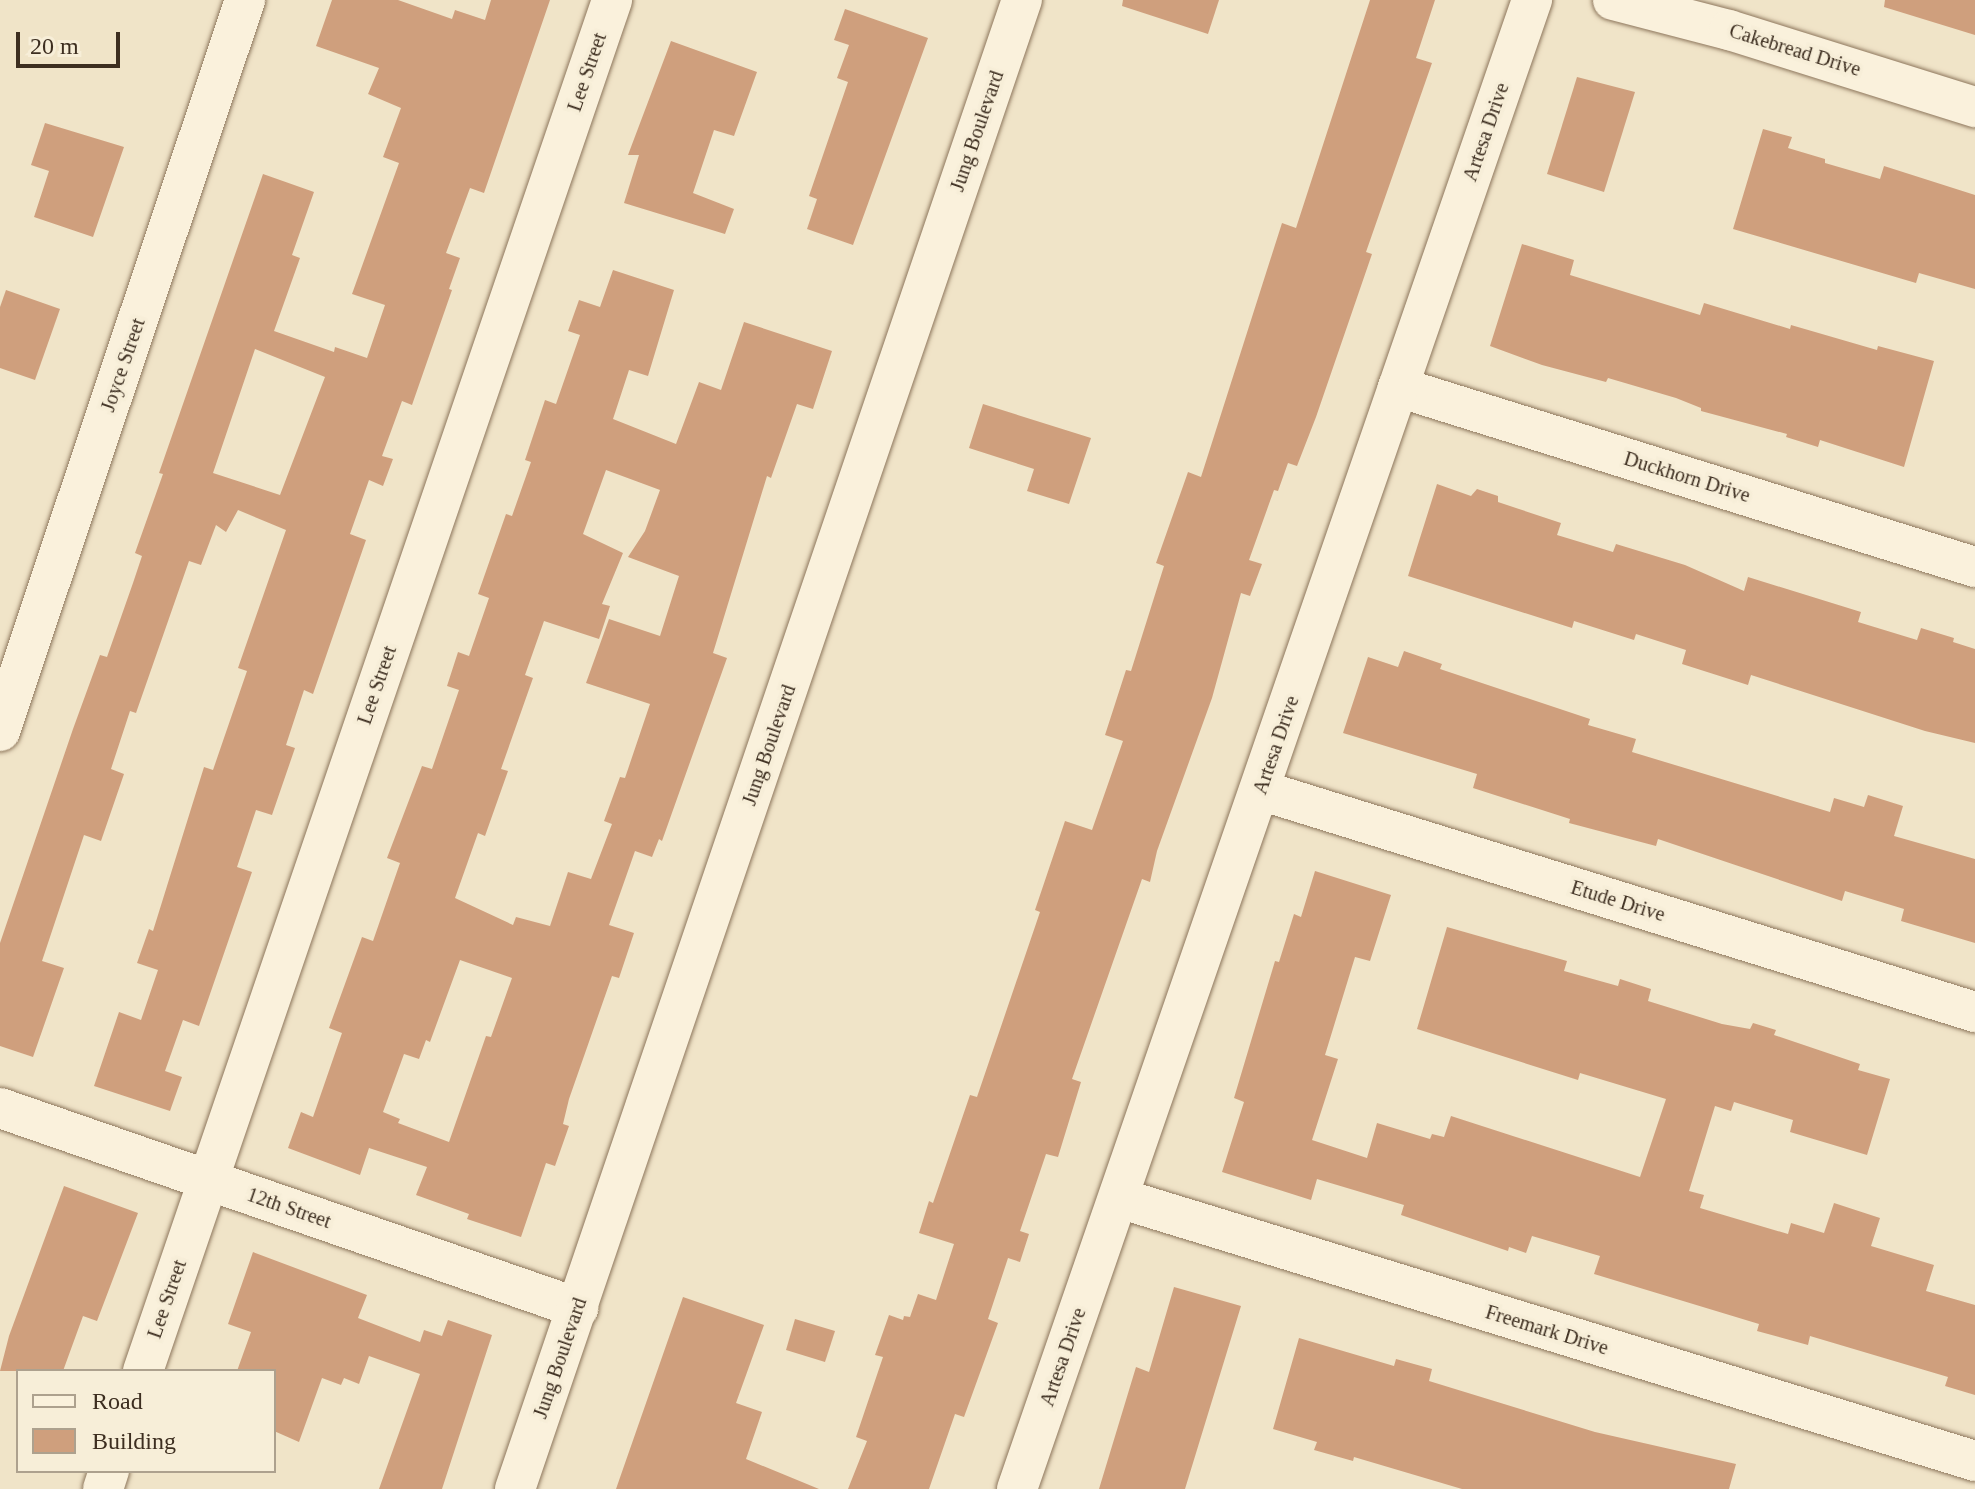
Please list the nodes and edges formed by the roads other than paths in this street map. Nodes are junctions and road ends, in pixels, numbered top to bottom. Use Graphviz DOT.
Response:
graph roads {
  1 [pos="245,0"];
  2 [pos="612,0"];
  3 [pos="1022,0"];
  4 [pos="1532,0"];
  5 [pos="1613,0"];
  6 [pos="1734,15"];
  7 [pos="1975,107"];
  8 [pos="1398,387"];
  9 [pos="1975,567"];
  10 [pos="0,731"];
  11 [pos="1260,790"];
  12 [pos="1975,1012"];
  13 [pos="0,1108"];
  14 [pos="208,1180"];
  15 [pos="1119,1198"];
  16 [pos="578,1308"];
  17 [pos="144,1369"];
  18 [pos="1975,1461"];
  19 [pos="515,1489"];
  20 [pos="1017,1489"];
  1 -- 10 [label="street, Joyce Street"];
  2 -- 14 [label="street, Lee Street"];
  3 -- 16 [label="street, Jung Boulevard"];
  4 -- 8 [label="street, Artesa Drive"];
  5 -- 6 [label="street, Cakebread Drive"];
  6 -- 7 [label="street, Cakebread Drive"];
  8 -- 9 [label="street, Duckhorn Drive"];
  8 -- 11 [label="street, Artesa Drive"];
  11 -- 12 [label="street, Etude Drive"];
  11 -- 15 [label="street, Artesa Drive"];
  13 -- 14 [label="street, 12th Street"];
  14 -- 16 [label="street, 12th Street"];
  14 -- 17 [label="street, Lee Street"];
  15 -- 18 [label="street, Freemark Drive"];
  15 -- 20 [label="street, Artesa Drive"];
  16 -- 19 [label="street, Jung Boulevard"];
}
